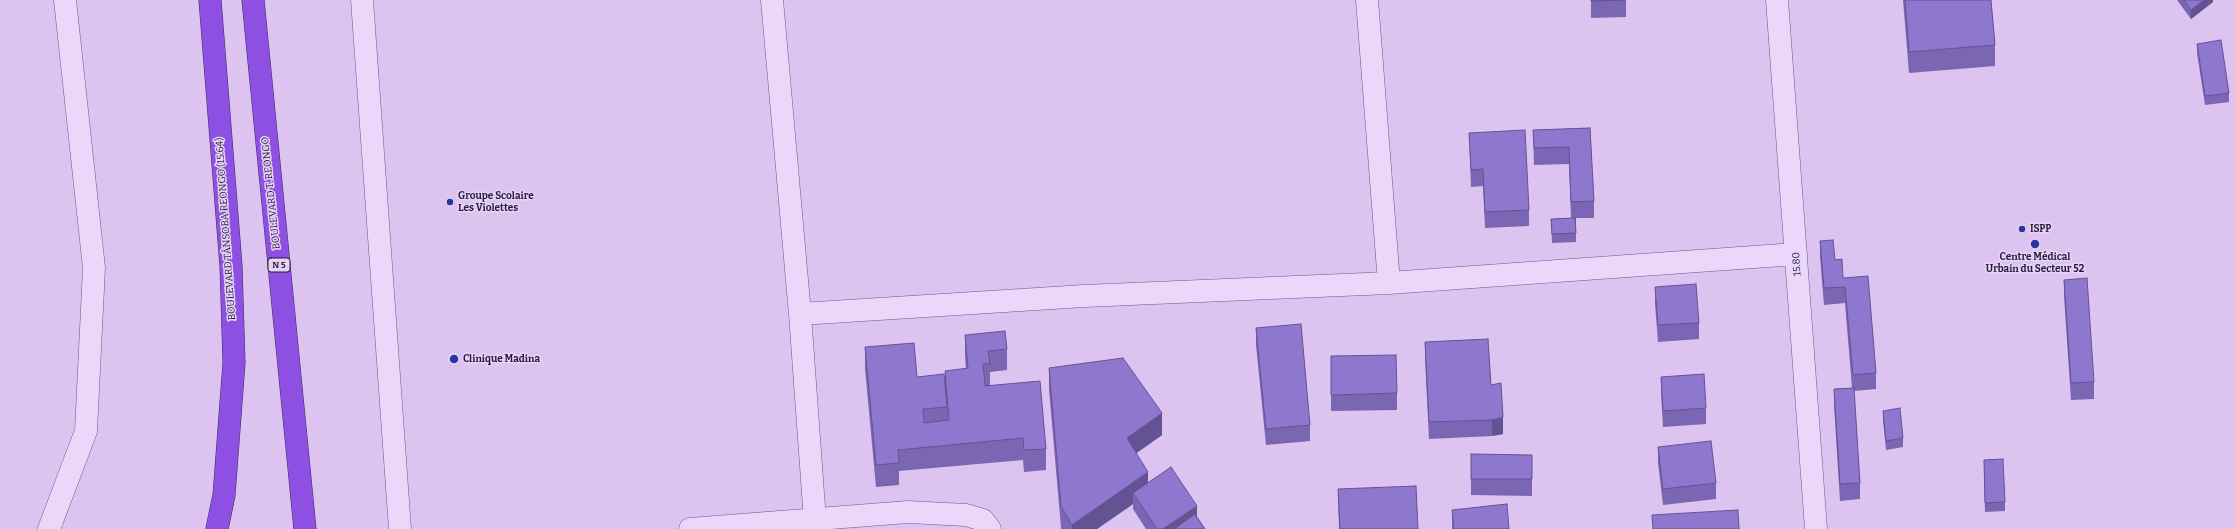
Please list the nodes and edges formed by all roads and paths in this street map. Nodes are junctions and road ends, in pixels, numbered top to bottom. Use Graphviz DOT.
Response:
graph roads {
  1 [pos="65,0"];
  2 [pos="210,0"];
  3 [pos="253,0"];
  4 [pos="362,0"];
  5 [pos="772,0"];
  6 [pos="1367,0"];
  7 [pos="1777,0"];
  8 [pos="1796,254"];
  9 [pos="1389,283"];
  10 [pos="800,314"];
  11 [pos="815,521"];
  12 [pos="49,529"];
  13 [pos="217,529"];
  14 [pos="305,529"];
  15 [pos="400,529"];
  16 [pos="690,529"];
  17 [pos="990,529"];
  18 [pos="1816,529"];
  1 -- 12 [label="street"];
  2 -- 13 [label="highway, BOULEVARD TÂNSOBA REONGO (15.64)"];
  3 -- 14 [label="highway, BOULEVARD T. REONGO / N 5"];
  4 -- 15 [label="street"];
  5 -- 10 [label="street"];
  6 -- 9 [label="street"];
  7 -- 8 [label="street, 15.80"];
  8 -- 9 [label="street"];
  8 -- 18 [label="street, 15.80"];
  9 -- 10 [label="street"];
  10 -- 11 [label="street"];
  11 -- 16 [label="street"];
  11 -- 17 [label="street"];
}
